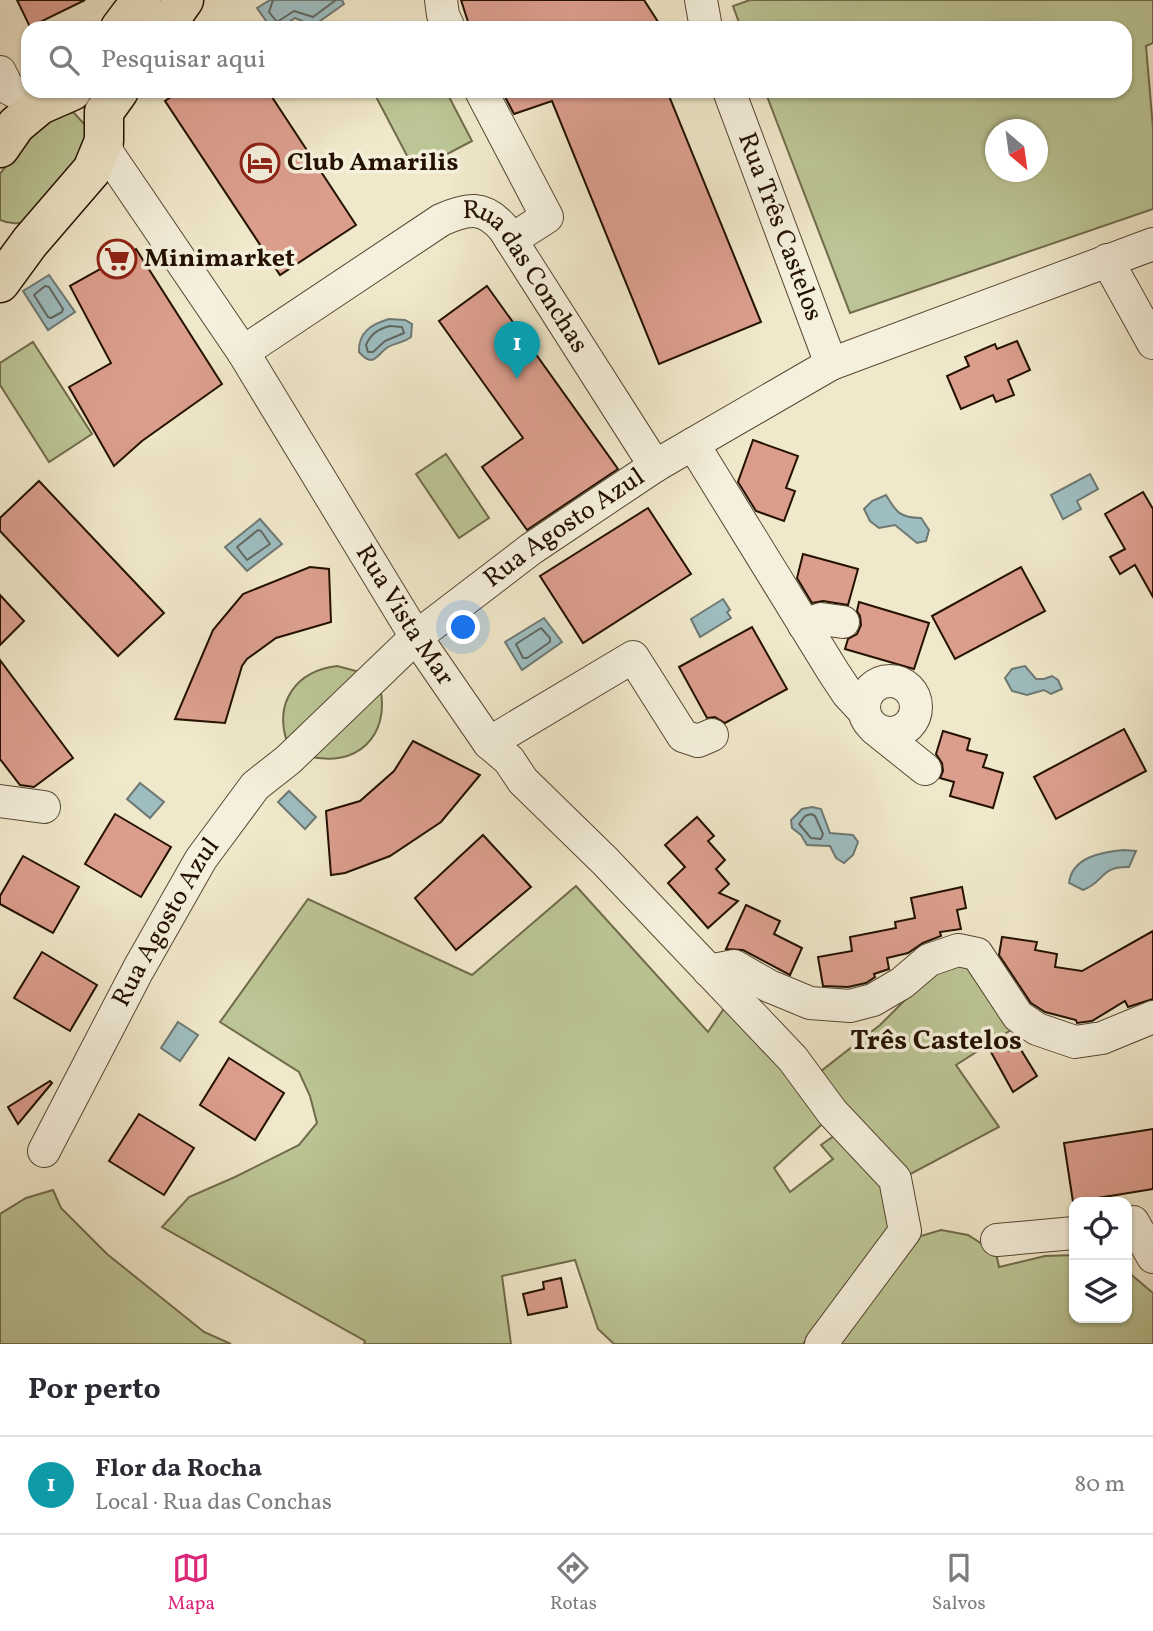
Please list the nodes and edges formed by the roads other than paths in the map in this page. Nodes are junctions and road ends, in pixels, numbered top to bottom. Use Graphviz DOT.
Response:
graph roads {
  1 [pos="141,0"];
  2 [pos="184,0"];
  3 [pos="441,0"];
  4 [pos="701,0"];
  5 [pos="125,21"];
  6 [pos="169,21"];
  7 [pos="446,21"];
  8 [pos="705,21"];
  9 [pos="0,72"];
  10 [pos="485,98"];
  11 [pos="732,98"];
  12 [pos="33,112"];
  13 [pos="109,115"];
  14 [pos="68,200"];
  15 [pos="140,201"];
  16 [pos="511,240"];
  17 [pos="15,242"];
  18 [pos="1153,244"];
  19 [pos="1107,260"];
  20 [pos="0,284"];
  21 [pos="1153,343"];
  22 [pos="243,352"];
  23 [pos="831,364"];
  24 [pos="697,451"];
  25 [pos="654,466"];
  26 [pos="843,622"];
  27 [pos="804,625"];
  28 [pos="416,637"];
  29 [pos="869,720"];
  30 [pos="712,735"];
  31 [pos="489,743"];
  32 [pos="925,769"];
  33 [pos="0,801"];
  34 [pos="44,807"];
  35 [pos="716,979"];
  36 [pos="1153,1017"];
  37 [pos="44,1151"];
  38 [pos="1138,1222"];
  39 [pos="1069,1233"];
  40 [pos="997,1240"];
  41 [pos="1153,1256"];
  42 [pos="821,1344"];
  1 -- 5 [label="main road"];
  2 -- 6 [label="main road"];
  3 -- 7 [label="street"];
  4 -- 8 [label="street"];
  9 -- 12 [label="street"];
  10 -- 16 [label="street"];
  11 -- 23 [label="street, Rua Três Castelos"];
  12 -- 13 [label="main road"];
  13 -- 14 [label="main road"];
  13 -- 15 [label="street, Rua Vista Mar"];
  14 -- 15 [label="street"];
  14 -- 17 [label="main road"];
  15 -- 22 [label="street, Rua Vista Mar"];
  16 -- 22 [label="street, Rua das Conchas"];
  16 -- 25 [label="street, Rua das Conchas"];
  17 -- 20 [label="main road"];
  18 -- 19 [label="street, Rua Agosto Azul"];
  19 -- 21 [label="street"];
  19 -- 23 [label="street, Rua Agosto Azul"];
  22 -- 28 [label="street, Rua Vista Mar"];
  23 -- 24 [label="street, Rua Agosto Azul"];
  24 -- 25 [label="street, Rua Agosto Azul"];
  24 -- 27 [label="street"];
  25 -- 28 [label="street, Rua Agosto Azul"];
  26 -- 27 [label="street"];
  27 -- 29 [label="street"];
  28 -- 31 [label="street, Rua Vista Mar"];
  28 -- 37 [label="street, Rua Agosto Azul"];
  29 -- 29 [label="street"];
  29 -- 32 [label="street"];
  30 -- 31 [label="street"];
  31 -- 35 [label="street, Rua Vista Mar"];
  33 -- 34 [label="street"];
  35 -- 36 [label="street"];
  35 -- 42 [label="street, Rua Vista Mar"];
  38 -- 41 [label="street"];
  39 -- 40 [label="street"];
}
